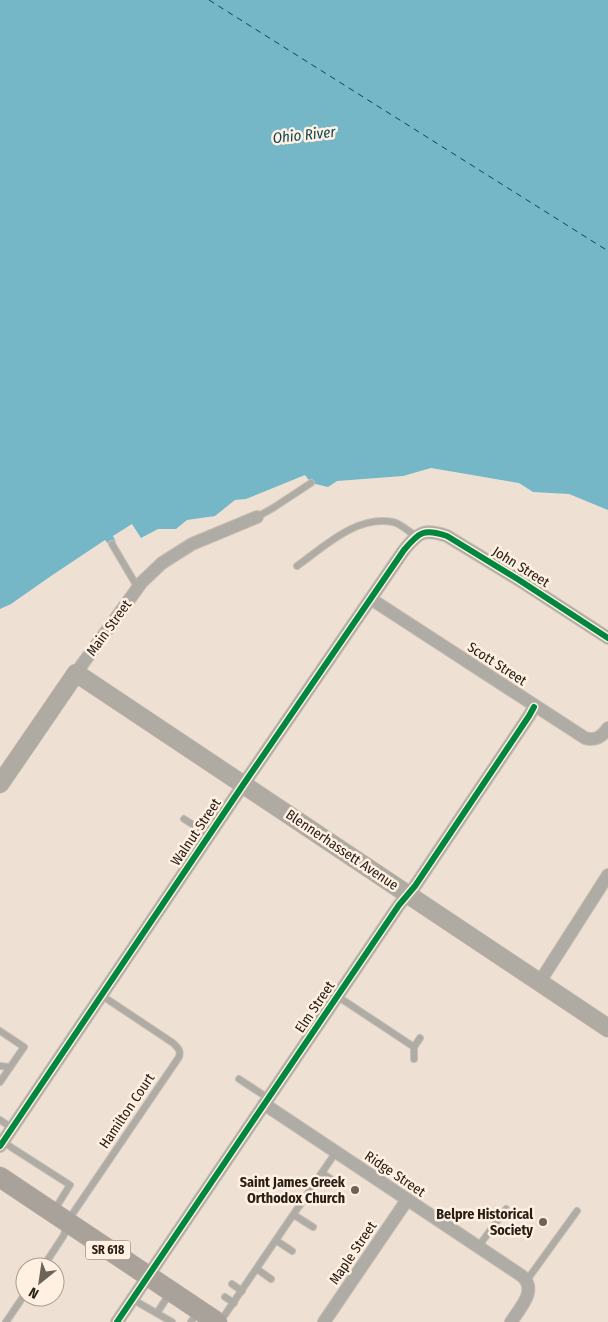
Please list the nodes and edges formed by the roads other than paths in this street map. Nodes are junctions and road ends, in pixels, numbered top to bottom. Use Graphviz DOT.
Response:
graph roads {
  1 [pos="311,483"];
  2 [pos="257,517"];
  3 [pos="416,536"];
  4 [pos="112,544"];
  5 [pos="297,566"];
  6 [pos="138,588"];
  7 [pos="371,599"];
  8 [pos="608,638"];
  9 [pos="76,673"];
  10 [pos="534,707"];
  11 [pos="608,728"];
  12 [pos="0,784"];
  13 [pos="243,785"];
  14 [pos="184,819"];
  15 [pos="209,835"];
  16 [pos="608,875"];
  17 [pos="408,894"];
  18 [pos="539,982"];
  19 [pos="101,996"];
  20 [pos="337,996"];
  21 [pos="608,1028"];
  22 [pos="0,1032"];
  23 [pos="420,1038"];
  24 [pos="414,1047"];
  25 [pos="414,1059"];
  26 [pos="0,1066"];
  27 [pos="10,1067"];
  28 [pos="239,1079"];
  29 [pos="0,1082"];
  30 [pos="266,1101"];
  31 [pos="0,1120"];
  32 [pos="12,1128"];
  33 [pos="1,1144"];
  34 [pos="336,1152"];
  35 [pos="322,1173"];
  36 [pos="0,1177"];
  37 [pos="339,1184"];
  38 [pos="407,1200"];
  39 [pos="506,1209"];
  40 [pos="577,1211"];
  41 [pos="294,1215"];
  42 [pos="60,1217"];
  43 [pos="313,1227"];
  44 [pos="276,1241"];
  45 [pos="478,1247"];
  46 [pos="292,1251"];
  47 [pos="50,1257"];
  48 [pos="257,1269"];
  49 [pos="148,1276"];
  50 [pos="271,1279"];
  51 [pos="232,1284"];
  52 [pos="528,1284"];
  53 [pos="242,1291"];
  54 [pos="171,1292"];
  55 [pos="225,1297"];
  56 [pos="132,1300"];
  57 [pos="234,1303"];
  58 [pos="16,1307"];
  59 [pos="157,1313"];
  60 [pos="195,1316"];
  61 [pos="6,1322"];
  62 [pos="117,1322"];
  63 [pos="172,1322"];
  64 [pos="217,1322"];
  65 [pos="220,1322"];
  66 [pos="324,1322"];
  67 [pos="511,1322"];
  1 -- 2 [label="lane"];
  2 -- 6 [label="street, Main Street"];
  3 -- 5 [label="lane"];
  3 -- 7 [label="street, Walnut Street"];
  3 -- 8 [label="street, John Street"];
  4 -- 6 [label="lane"];
  6 -- 9 [label="street, Main Street"];
  7 -- 10 [label="street, Scott Street"];
  7 -- 13 [label="street, Walnut Street"];
  9 -- 12 [label="street, Main Street"];
  9 -- 13 [label="street, Blennerhassett Avenue"];
  10 -- 11 [label="street, Scott Street"];
  10 -- 17 [label="street, Elm Street"];
  13 -- 15 [label="street, Walnut Street"];
  13 -- 17 [label="street, Blennerhassett Avenue"];
  14 -- 15 [label="lane"];
  15 -- 19 [label="street, Walnut Street"];
  16 -- 18 [label="street"];
  17 -- 18 [label="street, Blennerhassett Avenue"];
  17 -- 20 [label="street, Elm Street"];
  18 -- 21 [label="street, Blennerhassett Avenue"];
  19 -- 32 [label="street, Walnut Street"];
  19 -- 42 [label="lane, Hamilton Court"];
  20 -- 24 [label="lane"];
  20 -- 30 [label="street, Elm Street"];
  22 -- 27 [label="lane"];
  23 -- 24 [label="lane"];
  24 -- 25 [label="lane"];
  26 -- 27 [label="lane"];
  27 -- 29 [label="lane"];
  28 -- 30 [label="lane"];
  30 -- 34 [label="street, Ridge Street"];
  30 -- 49 [label="street, Elm Street"];
  31 -- 32 [label="lane"];
  32 -- 33 [label="street, Walnut Street"];
  33 -- 42 [label="lane"];
  34 -- 35 [label="lane"];
  34 -- 38 [label="street, Ridge Street"];
  35 -- 37 [label="lane"];
  35 -- 41 [label="lane"];
  36 -- 42 [label="main road, SR 618"];
  38 -- 45 [label="street, Ridge Street"];
  38 -- 66 [label="street, Maple Street"];
  39 -- 45 [label="lane"];
  40 -- 52 [label="lane"];
  41 -- 43 [label="lane"];
  41 -- 44 [label="lane"];
  42 -- 47 [label="lane, Hamilton Court"];
  42 -- 49 [label="main road, SR 618"];
  44 -- 46 [label="lane"];
  44 -- 48 [label="lane"];
  45 -- 52 [label="street, Ridge Street"];
  48 -- 50 [label="lane"];
  48 -- 53 [label="lane"];
  49 -- 54 [label="main road, SR 618"];
  49 -- 56 [label="street, Elm Street"];
  51 -- 53 [label="lane"];
  52 -- 67 [label="street"];
  53 -- 57 [label="lane"];
  54 -- 59 [label="lane"];
  54 -- 60 [label="main road, SR 618"];
  55 -- 57 [label="lane"];
  56 -- 59 [label="lane"];
  56 -- 62 [label="street, Elm Street"];
  57 -- 65 [label="lane"];
  58 -- 61 [label="lane"];
  59 -- 63 [label="lane"];
  60 -- 64 [label="main road, SR 618"];
}
